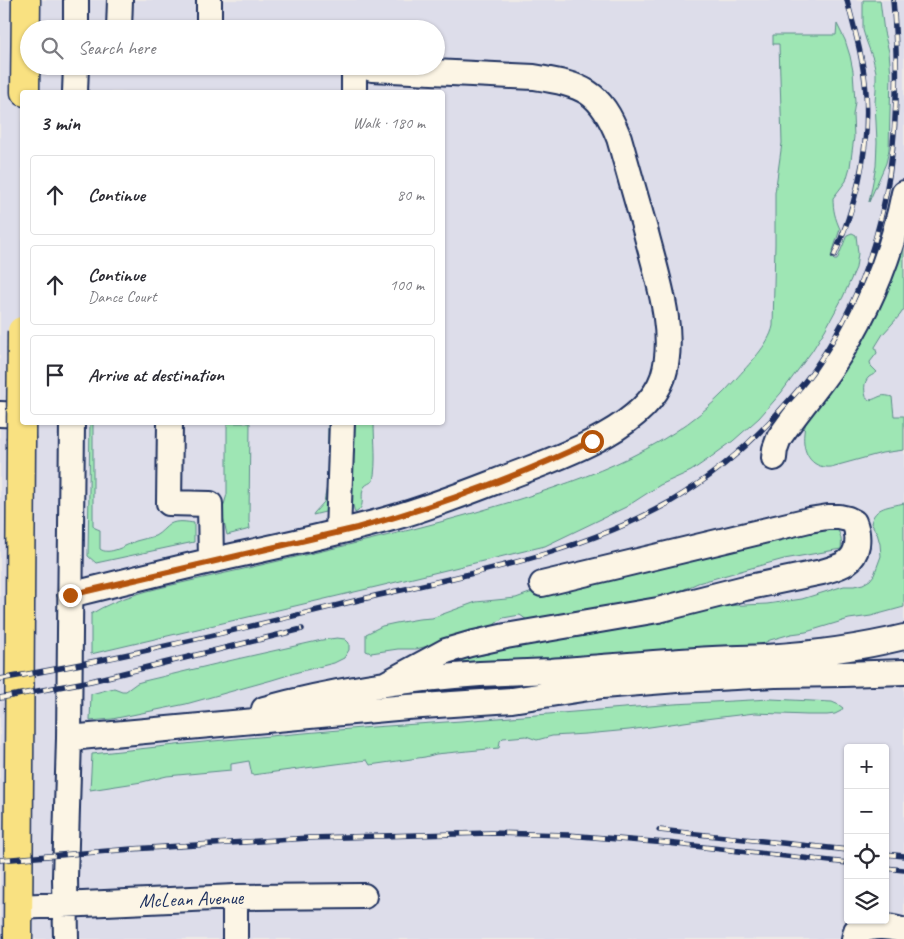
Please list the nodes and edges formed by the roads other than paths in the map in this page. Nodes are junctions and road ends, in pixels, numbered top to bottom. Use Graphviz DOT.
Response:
graph roads {
  1 [pos="26,0"];
  2 [pos="76,0"];
  3 [pos="120,0"];
  4 [pos="209,0"];
  5 [pos="26,20"];
  6 [pos="76,20"];
  7 [pos="120,20"];
  8 [pos="209,20"];
  9 [pos="445,73"];
  10 [pos="25,75"];
  11 [pos="76,75"];
  12 [pos="354,75"];
  13 [pos="25,90"];
  14 [pos="75,90"];
  15 [pos="354,90"];
  16 [pos="904,193"];
  17 [pos="0,414"];
  18 [pos="72,425"];
  19 [pos="170,425"];
  20 [pos="342,425"];
  21 [pos="22,427"];
  22 [pos="774,458"];
  23 [pos="348,530"];
  24 [pos="211,561"];
  25 [pos="542,584"];
  26 [pos="70,595"];
  27 [pos="904,637"];
  28 [pos="904,672"];
  29 [pos="385,684"];
  30 [pos="186,727"];
  31 [pos="69,738"];
  32 [pos="364,896"];
  33 [pos="235,897"];
  34 [pos="66,904"];
  35 [pos="18,906"];
  36 [pos="904,934"];
  37 [pos="12,937"];
  38 [pos="66,939"];
  39 [pos="235,939"];
  40 [pos="854,939"];
  1 -- 5 [label="main road"];
  2 -- 6 [label="street"];
  3 -- 7 [label="street"];
  4 -- 8 [label="street"];
  9 -- 23 [label="street"];
  10 -- 13 [label="main road"];
  11 -- 14 [label="street"];
  12 -- 15 [label="street"];
  16 -- 22 [label="street"];
  17 -- 21 [label="street"];
  18 -- 26 [label="street"];
  19 -- 24 [label="street"];
  20 -- 23 [label="street"];
  21 -- 35 [label="main road"];
  23 -- 24 [label="street"];
  24 -- 26 [label="street"];
  25 -- 29 [label="street"];
  26 -- 31 [label="street"];
  27 -- 29 [label="street"];
  28 -- 30 [label="street"];
  29 -- 30 [label="street"];
  30 -- 31 [label="street"];
  31 -- 34 [label="street"];
  32 -- 33 [label="street, McLean Avenue"];
  33 -- 34 [label="street, McLean Avenue"];
  33 -- 39 [label="street"];
  34 -- 35 [label="street, McLean Avenue"];
  34 -- 38 [label="street"];
  35 -- 37 [label="main road"];
  36 -- 40 [label="street"];
}
